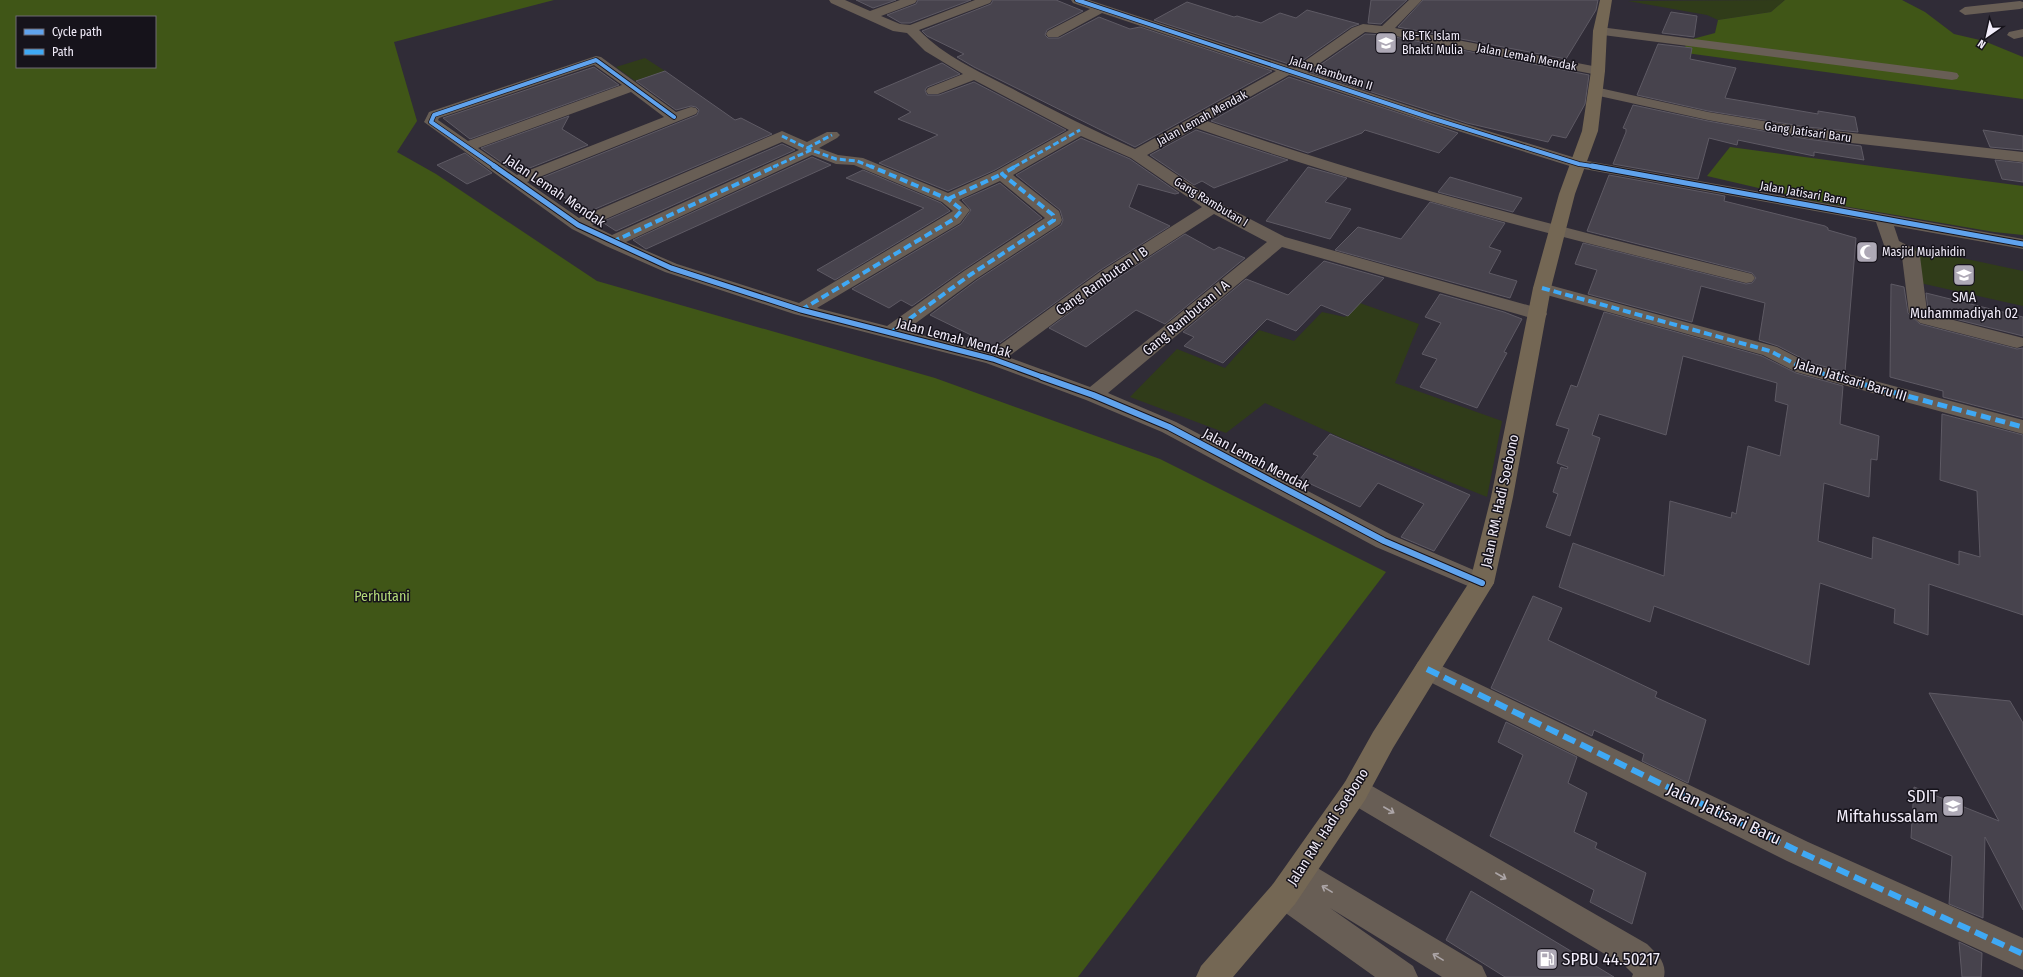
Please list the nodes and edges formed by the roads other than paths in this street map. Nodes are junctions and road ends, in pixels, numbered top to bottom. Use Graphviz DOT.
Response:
graph roads {
  1 [pos="835,0"];
  2 [pos="911,0"];
  3 [pos="986,0"];
  4 [pos="1077,0"];
  5 [pos="1416,0"];
  6 [pos="1606,0"];
  7 [pos="946,3"];
  8 [pos="2018,4"];
  9 [pos="1101,8"];
  10 [pos="960,10"];
  11 [pos="1965,11"];
  12 [pos="869,16"];
  13 [pos="911,29"];
  14 [pos="1385,30"];
  15 [pos="1600,31"];
  16 [pos="1053,34"];
  17 [pos="1292,72"];
  18 [pos="1598,72"];
  19 [pos="974,75"];
  20 [pos="1952,76"];
  21 [pos="631,87"];
  22 [pos="933,91"];
  23 [pos="1595,91"];
  24 [pos="691,111"];
  25 [pos="674,117"];
  26 [pos="1194,122"];
  27 [pos="1080,130"];
  28 [pos="832,136"];
  29 [pos="469,146"];
  30 [pos="809,149"];
  31 [pos="1136,155"];
  32 [pos="736,156"];
  33 [pos="2023,157"];
  34 [pos="1579,164"];
  35 [pos="765,171"];
  36 [pos="1002,174"];
  37 [pos="515,181"];
  38 [pos="948,199"];
  39 [pos="1213,207"];
  40 [pos="1883,219"];
  41 [pos="578,225"];
  42 [pos="1556,231"];
  43 [pos="1279,241"];
  44 [pos="612,242"];
  45 [pos="2023,244"];
  46 [pos="1746,278"];
  47 [pos="1542,288"];
  48 [pos="801,310"];
  49 [pos="1538,314"];
  50 [pos="890,333"];
  51 [pos="2017,342"];
  52 [pos="993,359"];
  53 [pos="1093,395"];
  54 [pos="2023,427"];
  55 [pos="1482,583"];
  56 [pos="1427,669"];
  57 [pos="1355,791"];
  58 [pos="1292,883"];
  59 [pos="2023,954"];
  60 [pos="1212,977"];
  61 [pos="1402,977"];
  62 [pos="1471,977"];
  63 [pos="1648,977"];
  1 -- 12 [label="street"];
  2 -- 12 [label="street"];
  3 -- 10 [label="street"];
  4 -- 9 [label="street, Jalan Rambutan II"];
  5 -- 14 [label="street"];
  6 -- 15 [label="main road, Jalan RM. Hadi Soebono"];
  7 -- 10 [label="street"];
  8 -- 11 [label="street"];
  9 -- 16 [label="street"];
  9 -- 17 [label="street, Jalan Rambutan II"];
  10 -- 13 [label="street"];
  12 -- 13 [label="street"];
  13 -- 19 [label="street, Gang Rambutan I"];
  14 -- 17 [label="street, Jalan Lemah Mendak"];
  14 -- 18 [label="street, Jalan Lemah Mendak"];
  15 -- 18 [label="main road, Jalan RM. Hadi Soebono"];
  15 -- 20 [label="street"];
  17 -- 26 [label="street, Jalan Lemah Mendak"];
  17 -- 34 [label="street, Jalan Rambutan II"];
  18 -- 23 [label="main road, Jalan RM. Hadi Soebono"];
  19 -- 22 [label="street"];
  19 -- 27 [label="street, Gang Rambutan I"];
  21 -- 25 [label="street"];
  21 -- 29 [label="street, Jalan Lemah Mendak"];
  21 -- 29 [label="street, Jalan Lemah Mendak"];
  23 -- 33 [label="street, Gang Jatisari Baru"];
  23 -- 34 [label="main road, Jalan RM. Hadi Soebono"];
  24 -- 25 [label="street"];
  25 -- 37 [label="street"];
  26 -- 31 [label="street, Jalan Lemah Mendak"];
  26 -- 42 [label="street"];
  27 -- 31 [label="street, Gang Rambutan I"];
  27 -- 36 [label="street"];
  28 -- 30 [label="street"];
  29 -- 37 [label="street, Jalan Lemah Mendak"];
  30 -- 32 [label="street, Jalan Lemah Mendak"];
  30 -- 35 [label="street"];
  30 -- 38 [label="street"];
  31 -- 39 [label="street, Gang Rambutan I"];
  32 -- 35 [label="street"];
  32 -- 41 [label="street, Jalan Lemah Mendak"];
  34 -- 40 [label="street, Jalan Jatisari Baru"];
  34 -- 42 [label="main road, Jalan RM. Hadi Soebono"];
  35 -- 44 [label="street"];
  36 -- 38 [label="street"];
  36 -- 50 [label="street"];
  37 -- 41 [label="street, Jalan Lemah Mendak"];
  38 -- 48 [label="street"];
  39 -- 43 [label="street, Gang Rambutan I"];
  39 -- 52 [label="street, Gang Rambutan I B"];
  40 -- 45 [label="street, Jalan Jatisari Baru"];
  40 -- 51 [label="street"];
  41 -- 44 [label="street, Jalan Lemah Mendak"];
  42 -- 46 [label="street"];
  42 -- 47 [label="main road, Jalan RM. Hadi Soebono"];
  43 -- 49 [label="street, Gang Rambutan I"];
  43 -- 53 [label="street, Gang Rambutan I A"];
  44 -- 48 [label="street, Jalan Lemah Mendak"];
  47 -- 49 [label="main road, Jalan RM. Hadi Soebono"];
  47 -- 54 [label="street, Jalan Jatisari Baru III"];
  48 -- 50 [label="street, Jalan Lemah Mendak"];
  49 -- 55 [label="main road, Jalan RM. Hadi Soebono"];
  50 -- 52 [label="street, Jalan Lemah Mendak"];
  52 -- 53 [label="street, Jalan Lemah Mendak"];
  53 -- 55 [label="street, Jalan Lemah Mendak"];
  55 -- 56 [label="main road, Jalan RM. Hadi Soebono"];
  56 -- 57 [label="main road, Jalan RM. Hadi Soebono"];
  56 -- 59 [label="street, Jalan Jatisari Baru"];
  57 -- 58 [label="main road, Jalan RM. Hadi Soebono"];
  57 -- 63 [label="street, one-way"];
  58 -- 60 [label="main road, Jalan RM. Hadi Soebono"];
  58 -- 61 [label="street"];
  62 -- 58 [label="street, one-way"];
}
